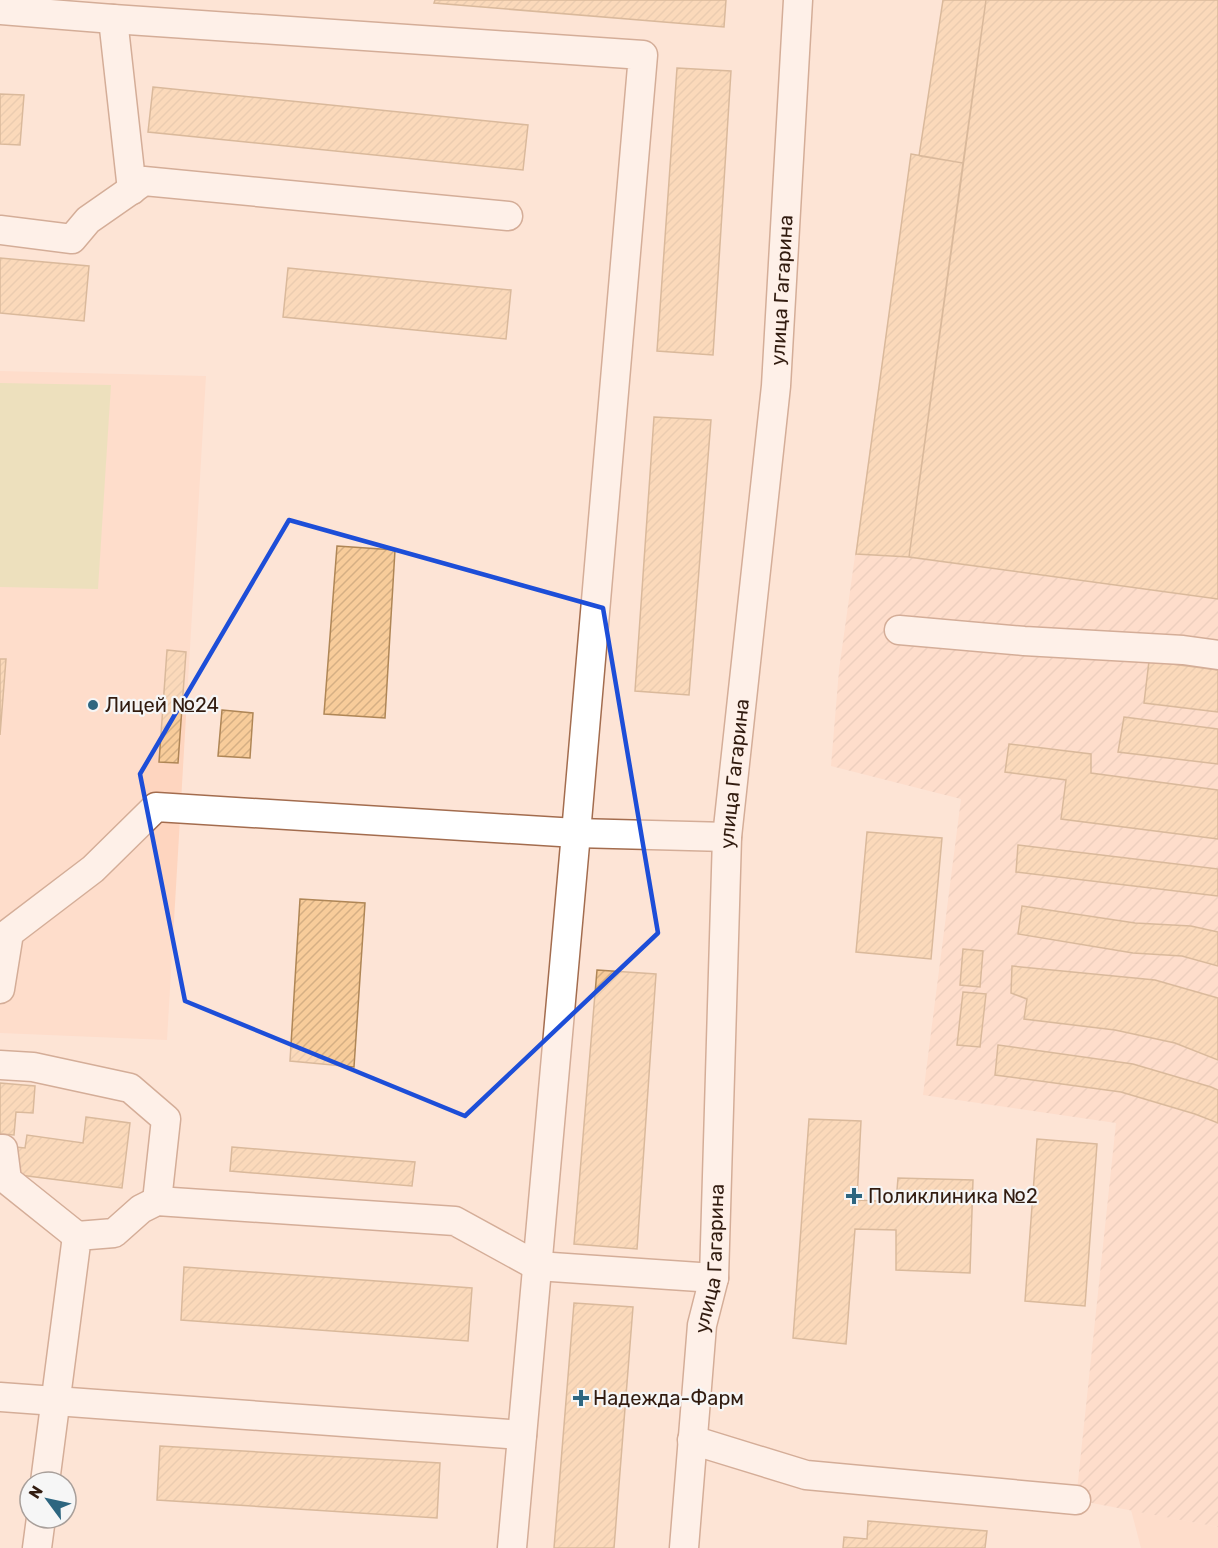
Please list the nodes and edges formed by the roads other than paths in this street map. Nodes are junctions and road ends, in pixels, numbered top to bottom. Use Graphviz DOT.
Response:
graph roads {
  1 [pos="798,0"];
  2 [pos="67,7"];
  3 [pos="0,10"];
  4 [pos="112,19"];
  5 [pos="132,190"];
  6 [pos="508,216"];
  7 [pos="0,230"];
  8 [pos="899,630"];
  9 [pos="1218,655"];
  10 [pos="576,833"];
  11 [pos="727,837"];
  12 [pos="0,989"];
  13 [pos="0,1065"];
  14 [pos="0,1149"];
  15 [pos="157,1201"];
  16 [pos="77,1236"];
  17 [pos="537,1266"];
  18 [pos="714,1278"];
  19 [pos="0,1397"];
  20 [pos="55,1401"];
  21 [pos="522,1435"];
  22 [pos="692,1440"];
  23 [pos="46,1470"];
  24 [pos="1076,1500"];
  25 [pos="39,1530"];
  26 [pos="37,1548"];
  27 [pos="512,1548"];
  28 [pos="684,1548"];
  1 -- 11 [label="street, улица Гагарина"];
  2 -- 3 [label="street"];
  2 -- 4 [label="street"];
  4 -- 5 [label="street"];
  4 -- 10 [label="street"];
  5 -- 6 [label="street"];
  5 -- 7 [label="street"];
  8 -- 9 [label="street"];
  10 -- 11 [label="street"];
  10 -- 12 [label="street"];
  10 -- 17 [label="street"];
  11 -- 18 [label="street, улица Гагарина"];
  13 -- 15 [label="street"];
  14 -- 16 [label="street"];
  15 -- 16 [label="street"];
  15 -- 17 [label="street"];
  16 -- 20 [label="street"];
  17 -- 18 [label="street"];
  17 -- 21 [label="street"];
  18 -- 22 [label="street, улица Гагарина"];
  19 -- 20 [label="street"];
  20 -- 21 [label="street"];
  20 -- 23 [label="street"];
  21 -- 27 [label="street"];
  22 -- 24 [label="street"];
  22 -- 28 [label="street, улица Гагарина"];
  25 -- 26 [label="street"];
}
